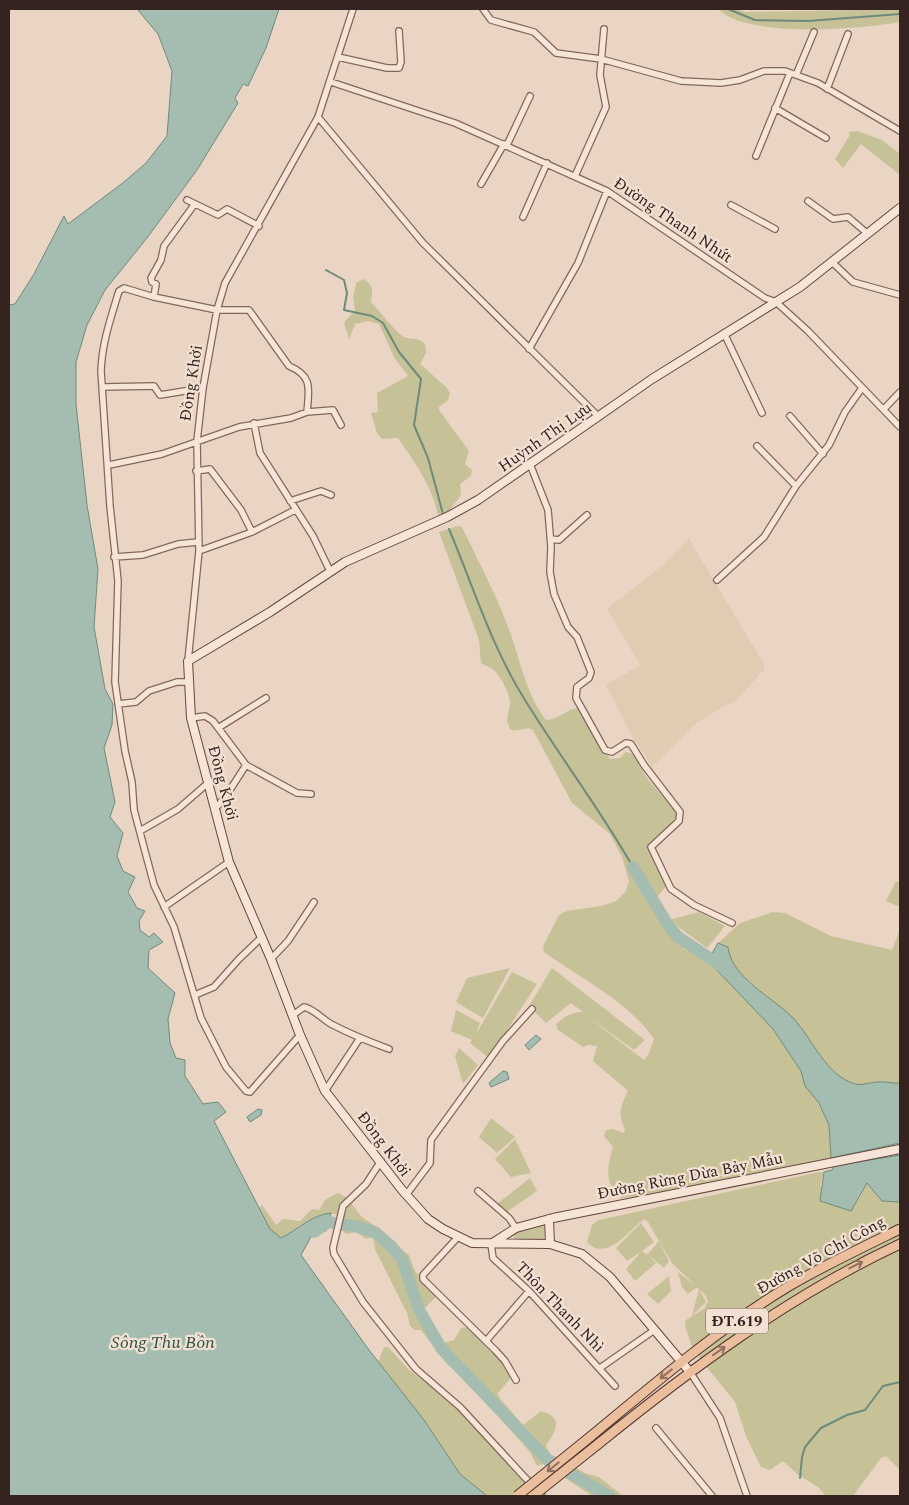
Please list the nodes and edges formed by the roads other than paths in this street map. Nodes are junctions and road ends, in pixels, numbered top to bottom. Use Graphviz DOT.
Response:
graph roads {
  1 [pos="353,9"];
  2 [pos="483,9"];
  3 [pos="604,29"];
  4 [pos="399,31"];
  5 [pos="814,32"];
  6 [pos="848,34"];
  7 [pos="338,57"];
  8 [pos="601,59"];
  9 [pos="793,74"];
  10 [pos="331,82"];
  11 [pos="827,89"];
  12 [pos="530,96"];
  13 [pos="775,108"];
  14 [pos="318,117"];
  15 [pos="900,131"];
  16 [pos="826,138"];
  17 [pos="506,145"];
  18 [pos="756,156"];
  19 [pos="547,164"];
  20 [pos="575,176"];
  21 [pos="481,184"];
  22 [pos="607,191"];
  23 [pos="187,200"];
  24 [pos="808,201"];
  25 [pos="194,205"];
  26 [pos="731,205"];
  27 [pos="900,208"];
  28 [pos="523,217"];
  29 [pos="259,226"];
  30 [pos="775,229"];
  31 [pos="868,234"];
  32 [pos="832,262"];
  33 [pos="900,294"];
  34 [pos="154,297"];
  35 [pos="776,302"];
  36 [pos="217,310"];
  37 [pos="724,333"];
  38 [pos="529,349"];
  39 [pos="103,387"];
  40 [pos="202,388"];
  41 [pos="862,388"];
  42 [pos="900,392"];
  43 [pos="884,409"];
  44 [pos="308,412"];
  45 [pos="762,413"];
  46 [pos="598,416"];
  47 [pos="790,416"];
  48 [pos="254,423"];
  49 [pos="341,425"];
  50 [pos="900,427"];
  51 [pos="197,441"];
  52 [pos="757,446"];
  53 [pos="823,454"];
  54 [pos="530,464"];
  55 [pos="109,465"];
  56 [pos="196,471"];
  57 [pos="796,486"];
  58 [pos="331,494"];
  59 [pos="290,501"];
  60 [pos="295,510"];
  61 [pos="587,515"];
  62 [pos="252,532"];
  63 [pos="551,539"];
  64 [pos="198,542"];
  65 [pos="199,551"];
  66 [pos="114,557"];
  67 [pos="330,571"];
  68 [pos="716,580"];
  69 [pos="188,661"];
  70 [pos="187,682"];
  71 [pos="266,698"];
  72 [pos="118,704"];
  73 [pos="191,718"];
  74 [pos="218,728"];
  75 [pos="246,766"];
  76 [pos="208,783"];
  77 [pos="311,794"];
  78 [pos="216,808"];
  79 [pos="140,831"];
  80 [pos="229,862"];
  81 [pos="314,902"];
  82 [pos="164,907"];
  83 [pos="732,924"];
  84 [pos="262,937"];
  85 [pos="271,959"];
  86 [pos="196,995"];
  87 [pos="532,1009"];
  88 [pos="292,1015"];
  89 [pos="300,1035"];
  90 [pos="360,1038"];
  91 [pos="389,1049"];
  92 [pos="326,1091"];
  93 [pos="900,1149"];
  94 [pos="382,1161"];
  95 [pos="478,1190"];
  96 [pos="406,1195"];
  97 [pos="548,1219"];
  98 [pos="516,1228"];
  99 [pos="900,1229"];
  100 [pos="458,1237"];
  101 [pos="491,1244"];
  102 [pos="550,1244"];
  103 [pos="900,1244"];
  104 [pos="529,1290"];
  105 [pos="653,1331"];
  106 [pos="486,1341"];
  107 [pos="682,1362"];
  108 [pos="600,1368"];
  109 [pos="690,1372"];
  110 [pos="516,1380"];
  111 [pos="616,1386"];
  112 [pos="656,1428"];
  113 [pos="516,1496"];
  114 [pos="533,1496"];
  115 [pos="542,1496"];
  116 [pos="712,1496"];
  117 [pos="746,1496"];
  1 -- 7 [label="street, Đồng Khởi"];
  2 -- 8 [label="street"];
  3 -- 8 [label="street"];
  4 -- 7 [label="street"];
  5 -- 9 [label="street"];
  6 -- 11 [label="street"];
  7 -- 10 [label="street, Đồng Khởi"];
  8 -- 9 [label="street"];
  8 -- 20 [label="street"];
  9 -- 11 [label="street"];
  9 -- 13 [label="street"];
  10 -- 14 [label="street, Đồng Khởi"];
  10 -- 17 [label="street, Đường Thanh Nhứt"];
  11 -- 15 [label="street"];
  12 -- 17 [label="street"];
  13 -- 16 [label="street"];
  13 -- 18 [label="street"];
  14 -- 29 [label="street, Đồng Khởi"];
  14 -- 38 [label="street"];
  17 -- 19 [label="street, Đường Thanh Nhứt"];
  17 -- 21 [label="street"];
  19 -- 20 [label="street, Đường Thanh Nhứt"];
  19 -- 28 [label="street"];
  20 -- 22 [label="street, Đường Thanh Nhứt"];
  22 -- 35 [label="street, Đường Thanh Nhứt"];
  22 -- 38 [label="street"];
  23 -- 25 [label="street"];
  24 -- 31 [label="street"];
  25 -- 29 [label="street"];
  25 -- 34 [label="street"];
  26 -- 30 [label="street"];
  27 -- 31 [label="street, Huỳnh Thị Lựu"];
  29 -- 36 [label="street, Đồng Khởi"];
  31 -- 32 [label="street, Huỳnh Thị Lựu"];
  32 -- 33 [label="street"];
  32 -- 35 [label="street, Huỳnh Thị Lựu"];
  34 -- 36 [label="street"];
  34 -- 39 [label="street"];
  35 -- 37 [label="street, Huỳnh Thị Lựu"];
  35 -- 41 [label="street, Đường Thanh Nhứt"];
  36 -- 40 [label="street, Đồng Khởi"];
  36 -- 44 [label="street"];
  37 -- 45 [label="street"];
  37 -- 46 [label="street, Huỳnh Thị Lựu"];
  38 -- 46 [label="street"];
  39 -- 40 [label="street"];
  39 -- 55 [label="street"];
  40 -- 51 [label="street, Đồng Khởi"];
  41 -- 43 [label="street, Đường Thanh Nhứt"];
  41 -- 53 [label="street"];
  42 -- 43 [label="street"];
  43 -- 50 [label="street, Đường Thanh Nhứt"];
  44 -- 48 [label="street"];
  44 -- 49 [label="street"];
  46 -- 54 [label="street, Huỳnh Thị Lựu"];
  47 -- 53 [label="street"];
  48 -- 51 [label="street"];
  48 -- 59 [label="street"];
  51 -- 55 [label="street"];
  51 -- 56 [label="street, Đồng Khởi"];
  52 -- 57 [label="street"];
  53 -- 57 [label="street"];
  54 -- 63 [label="street"];
  54 -- 67 [label="street, Huỳnh Thị Lựu"];
  55 -- 66 [label="street"];
  56 -- 62 [label="street"];
  56 -- 64 [label="street, Đồng Khởi"];
  57 -- 68 [label="street"];
  58 -- 59 [label="street"];
  59 -- 60 [label="street"];
  60 -- 62 [label="street"];
  60 -- 67 [label="street"];
  61 -- 63 [label="street"];
  62 -- 65 [label="street"];
  63 -- 83 [label="street"];
  64 -- 65 [label="street, Đồng Khởi"];
  64 -- 66 [label="street"];
  65 -- 69 [label="street, Đồng Khởi"];
  66 -- 72 [label="street"];
  67 -- 69 [label="street, Huỳnh Thị Lựu"];
  69 -- 70 [label="street, Đồng Khởi"];
  70 -- 72 [label="street"];
  70 -- 73 [label="street, Đồng Khởi"];
  71 -- 74 [label="street"];
  72 -- 79 [label="street"];
  73 -- 74 [label="street"];
  73 -- 76 [label="street, Đồng Khởi"];
  74 -- 75 [label="street"];
  75 -- 77 [label="street"];
  75 -- 78 [label="street"];
  76 -- 78 [label="street, Đồng Khởi"];
  76 -- 79 [label="street"];
  78 -- 80 [label="street, Đồng Khởi"];
  79 -- 82 [label="street"];
  80 -- 82 [label="street"];
  80 -- 84 [label="street, Đồng Khởi"];
  81 -- 85 [label="street"];
  82 -- 86 [label="street"];
  84 -- 85 [label="street, Đồng Khởi"];
  84 -- 86 [label="street"];
  85 -- 88 [label="street, Đồng Khởi"];
  86 -- 89 [label="street"];
  87 -- 96 [label="street"];
  88 -- 89 [label="street, Đồng Khởi"];
  88 -- 90 [label="street"];
  89 -- 92 [label="street, Đồng Khởi"];
  90 -- 91 [label="street"];
  90 -- 92 [label="street"];
  92 -- 94 [label="street, Đồng Khởi"];
  93 -- 97 [label="street, Đường Rừng Dừa Bảy Mẫu"];
  94 -- 96 [label="street, Đồng Khởi"];
  94 -- 115 [label="street"];
  95 -- 98 [label="street"];
  96 -- 100 [label="street, Đồng Khởi"];
  97 -- 98 [label="street, Đường Rừng Dừa Bảy Mẫu"];
  97 -- 102 [label="street"];
  98 -- 101 [label="street, Đường Rừng Dừa Bảy Mẫu"];
  99 -- 107 [label="main road, Đường Võ Chí Công / ĐT.619"];
  100 -- 101 [label="street, Đồng Khởi"];
  100 -- 106 [label="street"];
  101 -- 102 [label="street, Đồng Khởi"];
  101 -- 104 [label="street, Thôn Thanh Nhì"];
  102 -- 105 [label="street, Đồng Khởi"];
  109 -- 103 [label="main road, Đường Võ Chí Công / ĐT.619, one-way"];
  104 -- 106 [label="street"];
  104 -- 108 [label="street, Thôn Thanh Nhì"];
  105 -- 107 [label="street, Đồng Khởi"];
  105 -- 108 [label="street"];
  106 -- 110 [label="street"];
  107 -- 109 [label="street, Đồng Khởi"];
  107 -- 113 [label="main road, Đường Võ Chí Công / ĐT.619, one-way, bridge"];
  108 -- 111 [label="street, Thôn Thanh Nhì"];
  109 -- 114 [label="main road, Đường Võ Chí Công / ĐT.619, bridge"];
  109 -- 117 [label="street"];
  112 -- 116 [label="street"];
}
